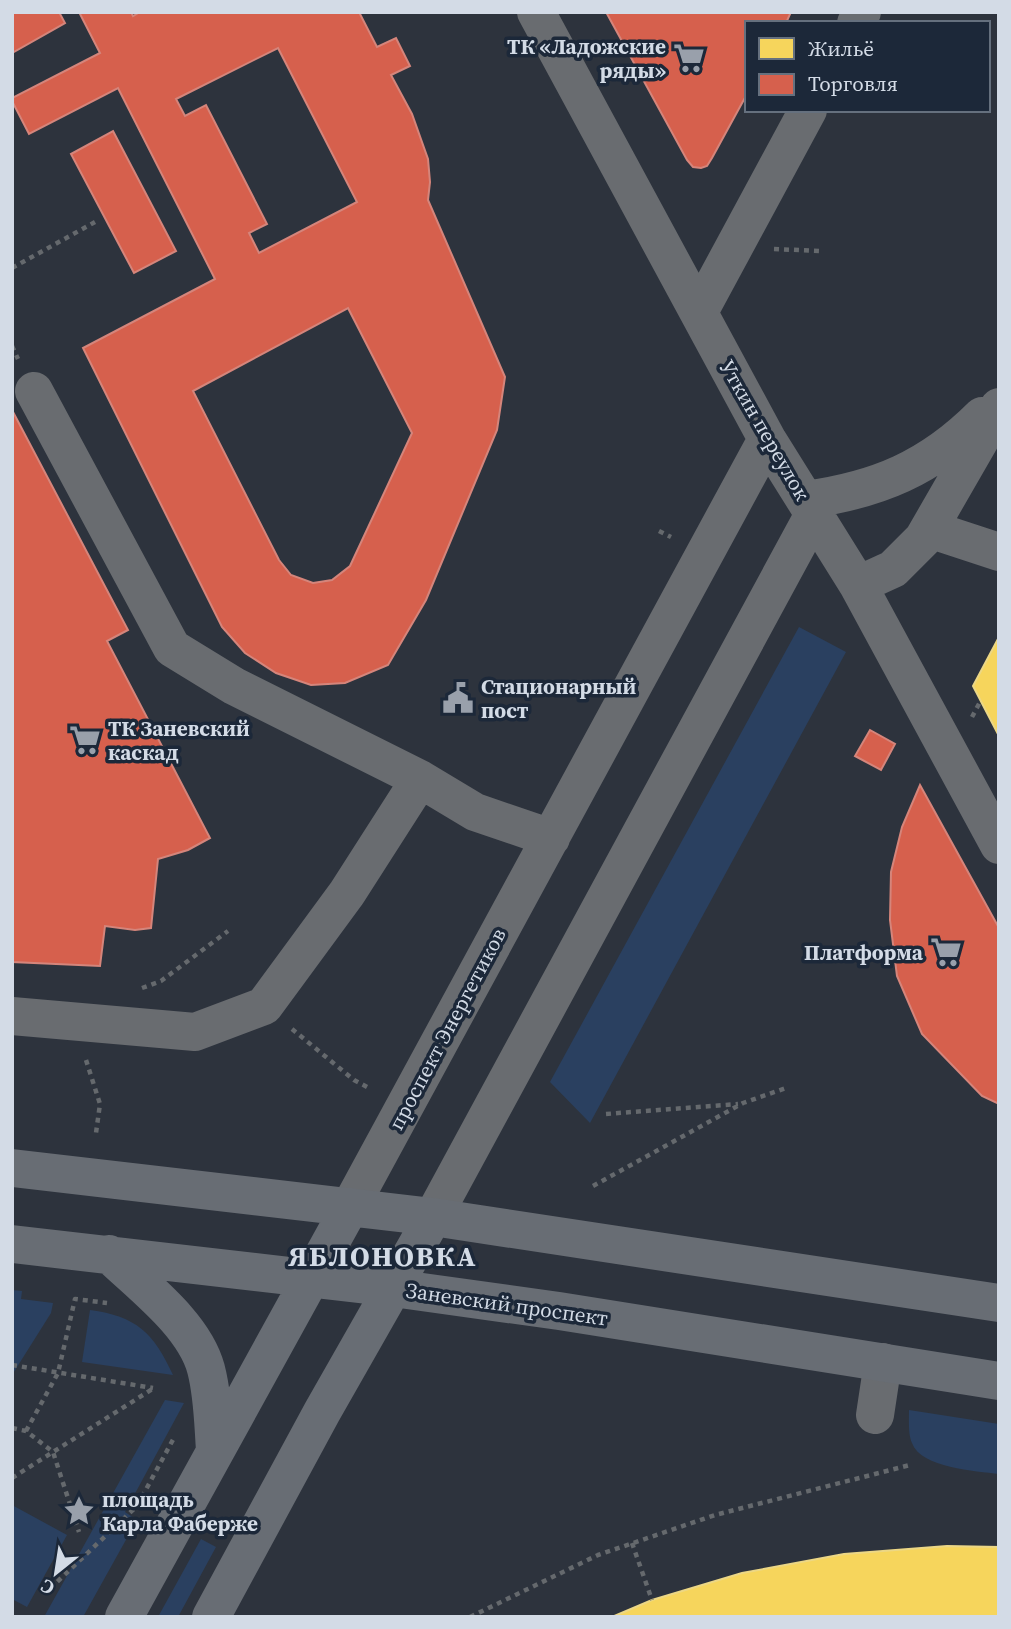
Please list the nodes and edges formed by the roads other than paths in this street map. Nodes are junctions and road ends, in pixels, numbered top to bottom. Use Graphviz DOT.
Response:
graph roads {
  1 [pos="536,12"];
  2 [pos="807,112"];
  3 [pos="699,312"];
  4 [pos="34,391"];
  5 [pos="999,400"];
  6 [pos="999,407"];
  7 [pos="767,439"];
  8 [pos="810,507"];
  9 [pos="929,529"];
  10 [pos="999,552"];
  11 [pos="858,585"];
  12 [pos="421,779"];
  13 [pos="551,838"];
  14 [pos="999,845"];
  15 [pos="12,1016"];
  16 [pos="12,1168"];
  17 [pos="351,1207"];
  18 [pos="433,1217"];
  19 [pos="12,1244"];
  20 [pos="109,1254"];
  21 [pos="311,1277"];
  22 [pos="393,1288"];
  23 [pos="999,1303"];
  24 [pos="883,1362"];
  25 [pos="999,1381"];
  26 [pos="875,1415"];
  27 [pos="215,1450"];
  28 [pos="124,1617"];
  29 [pos="211,1617"];
  1 -- 3 [label="street, Уткин переулок"];
  2 -- 3 [label="street"];
  3 -- 7 [label="street, Уткин переулок"];
  4 -- 12 [label="street"];
  5 -- 8 [label="street"];
  6 -- 9 [label="street"];
  7 -- 8 [label="street, Уткин переулок"];
  7 -- 13 [label="street, проспект Энергетиков"];
  8 -- 11 [label="street, Уткин переулок"];
  8 -- 18 [label="street"];
  9 -- 10 [label="street"];
  9 -- 11 [label="street"];
  11 -- 14 [label="street, Уткин переулок"];
  12 -- 13 [label="street"];
  12 -- 15 [label="street"];
  13 -- 17 [label="street, проспект Энергетиков"];
  16 -- 17 [label="main road"];
  17 -- 18 [label="main road"];
  17 -- 21 [label="main road, проспект Энергетиков"];
  18 -- 22 [label="main road"];
  18 -- 23 [label="main road"];
  19 -- 20 [label="main road, Заневский проспект"];
  20 -- 21 [label="main road, Заневский проспект"];
  20 -- 27 [label="main road"];
  21 -- 22 [label="main road, Заневский проспект"];
  21 -- 27 [label="main road, проспект Энергетиков"];
  22 -- 24 [label="main road, Заневский проспект"];
  22 -- 29 [label="main road"];
  24 -- 25 [label="main road, Заневский проспект"];
  24 -- 26 [label="street"];
  27 -- 28 [label="main road, проспект Энергетиков"];
}
